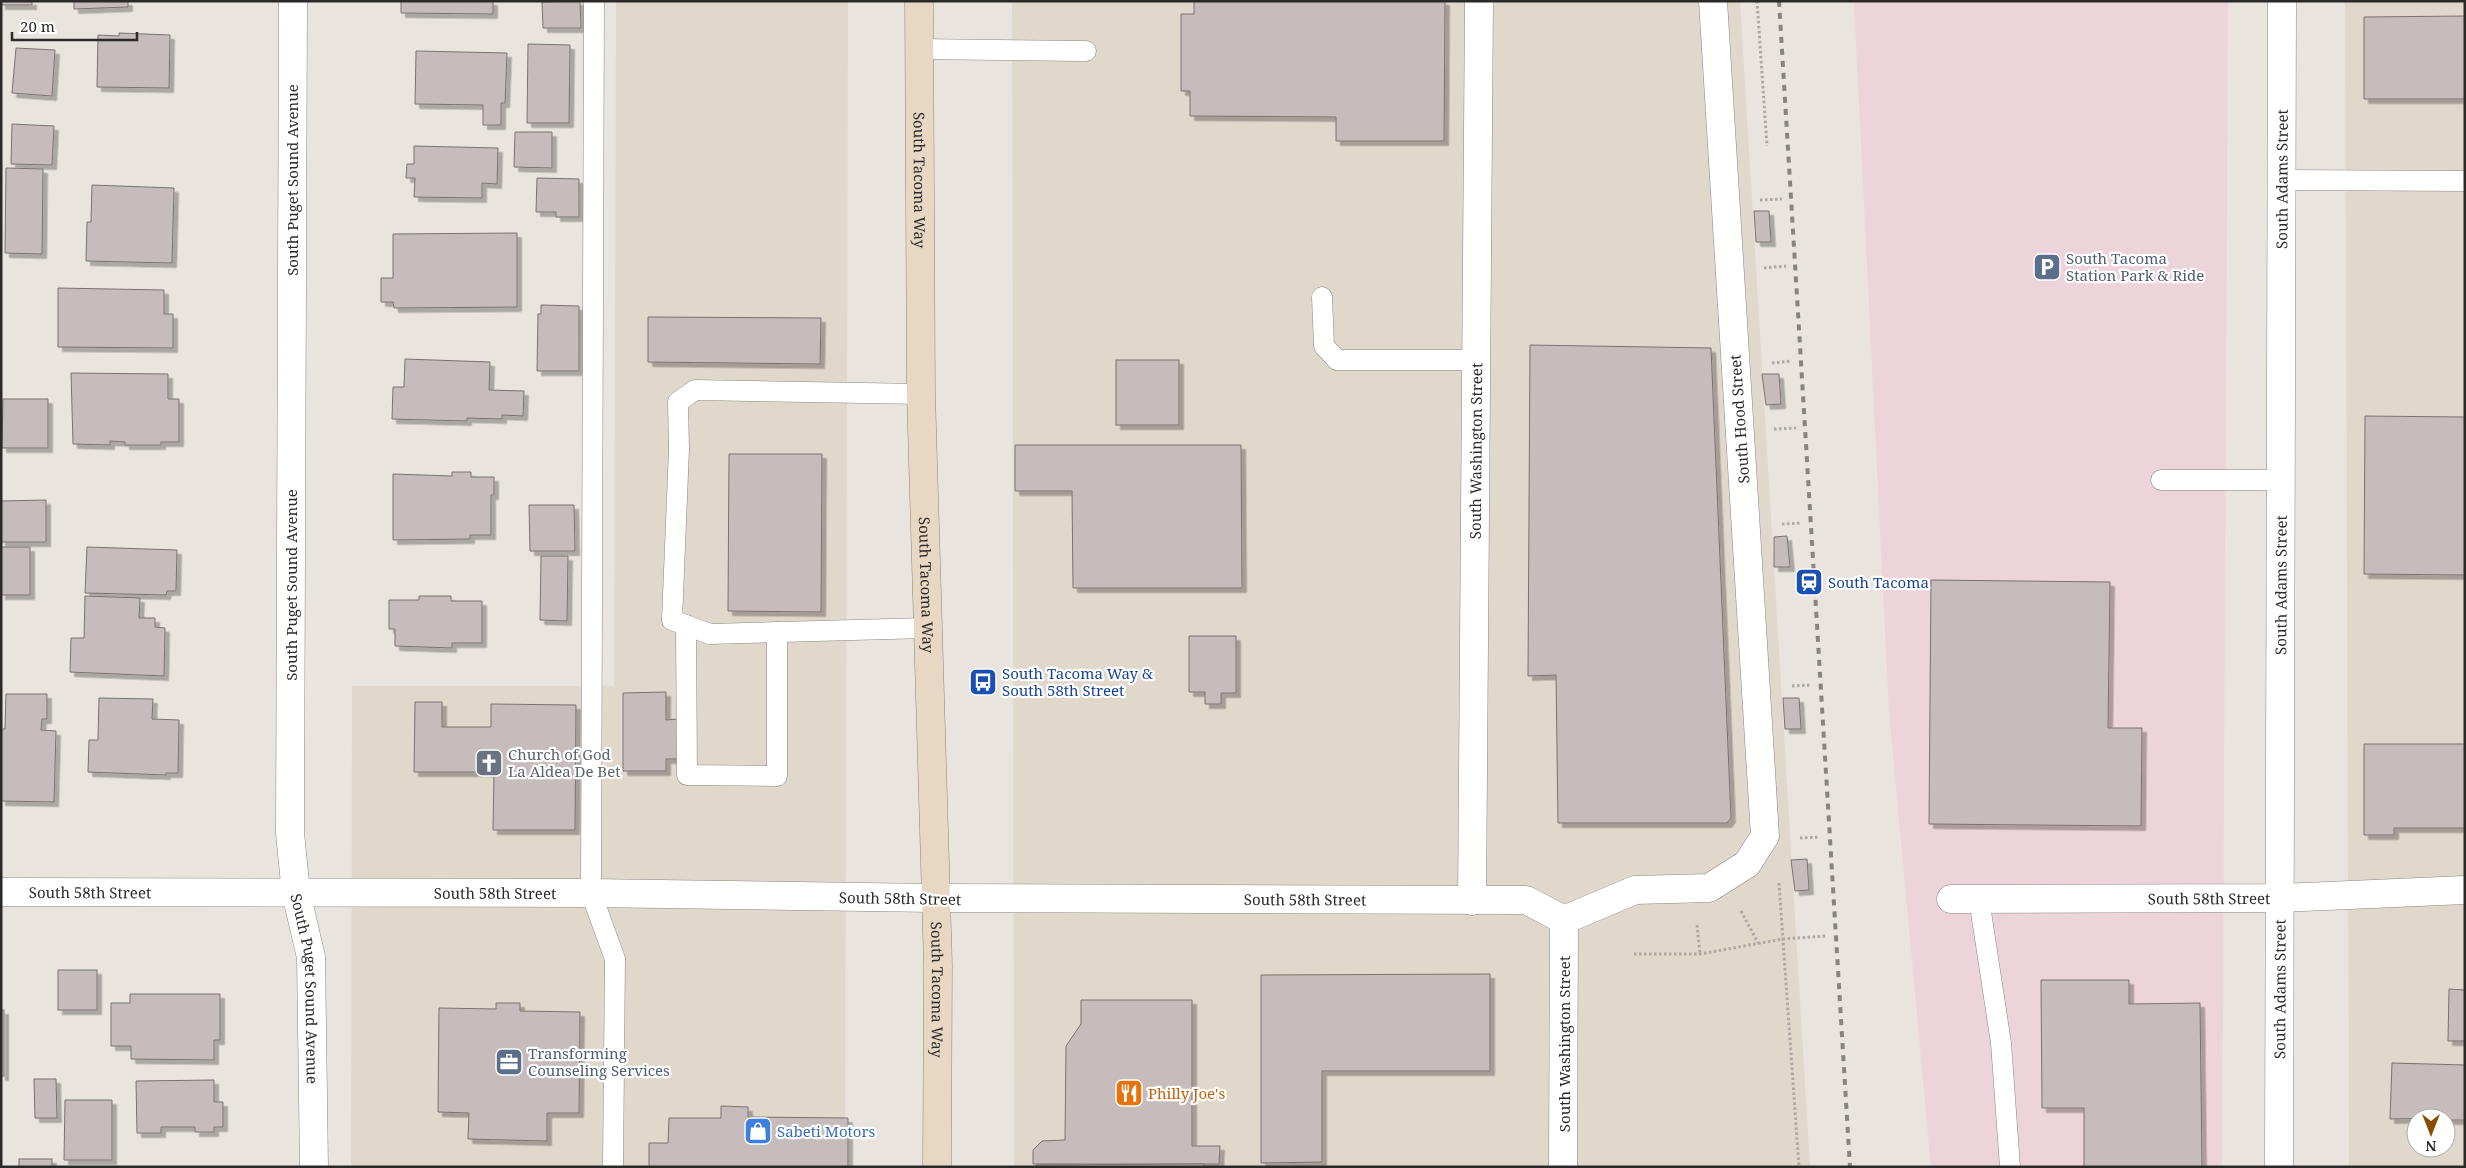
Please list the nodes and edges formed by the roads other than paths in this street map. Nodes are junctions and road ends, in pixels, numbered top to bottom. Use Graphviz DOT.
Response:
graph roads {
  1 [pos="293,1"];
  2 [pos="594,1"];
  3 [pos="919,1"];
  4 [pos="1479,1"];
  5 [pos="1713,1"];
  6 [pos="2282,1"];
  7 [pos="919,49"];
  8 [pos="1086,51"];
  9 [pos="2282,180"];
  10 [pos="2465,181"];
  11 [pos="1322,297"];
  12 [pos="1476,360"];
  13 [pos="921,394"];
  14 [pos="2161,480"];
  15 [pos="2280,480"];
  16 [pos="686,625"];
  17 [pos="926,628"];
  18 [pos="777,632"];
  19 [pos="2465,890"];
  20 [pos="1,892"];
  21 [pos="296,893"];
  22 [pos="591,893"];
  23 [pos="934,898"];
  24 [pos="2279,898"];
  25 [pos="1952,899"];
  26 [pos="1978,899"];
  27 [pos="1472,901"];
  28 [pos="1564,920"];
  29 [pos="314,1167"];
  30 [pos="613,1167"];
  31 [pos="937,1167"];
  32 [pos="1563,1167"];
  33 [pos="2010,1167"];
  34 [pos="2279,1167"];
  1 -- 21 [label="street, South Puget Sound Avenue"];
  2 -- 22 [label="lane"];
  3 -- 7 [label="main road, South Tacoma Way"];
  4 -- 12 [label="street, South Washington Street"];
  5 -- 28 [label="street, South Hood Street"];
  6 -- 9 [label="street, South Adams Street"];
  7 -- 8 [label="lane"];
  7 -- 13 [label="main road, South Tacoma Way"];
  9 -- 10 [label="lane"];
  9 -- 15 [label="street, South Adams Street"];
  11 -- 12 [label="lane"];
  12 -- 27 [label="street, South Washington Street"];
  13 -- 16 [label="lane"];
  13 -- 17 [label="main road, South Tacoma Way"];
  14 -- 15 [label="lane"];
  15 -- 24 [label="street, South Adams Street"];
  16 -- 18 [label="lane"];
  16 -- 18 [label="lane"];
  17 -- 18 [label="lane"];
  17 -- 23 [label="main road, South Tacoma Way"];
  19 -- 24 [label="street, South 58th Street"];
  20 -- 21 [label="street, South 58th Street"];
  21 -- 22 [label="street, South 58th Street"];
  21 -- 29 [label="street, South Puget Sound Avenue"];
  22 -- 23 [label="street, South 58th Street"];
  22 -- 30 [label="lane"];
  23 -- 27 [label="street, South 58th Street"];
  23 -- 31 [label="main road, South Tacoma Way"];
  24 -- 26 [label="street, South 58th Street"];
  24 -- 34 [label="street, South Adams Street"];
  25 -- 26 [label="street, South 58th Street"];
  26 -- 33 [label="lane"];
  27 -- 28 [label="street, South 58th Street"];
  28 -- 32 [label="street, South Washington Street"];
}
